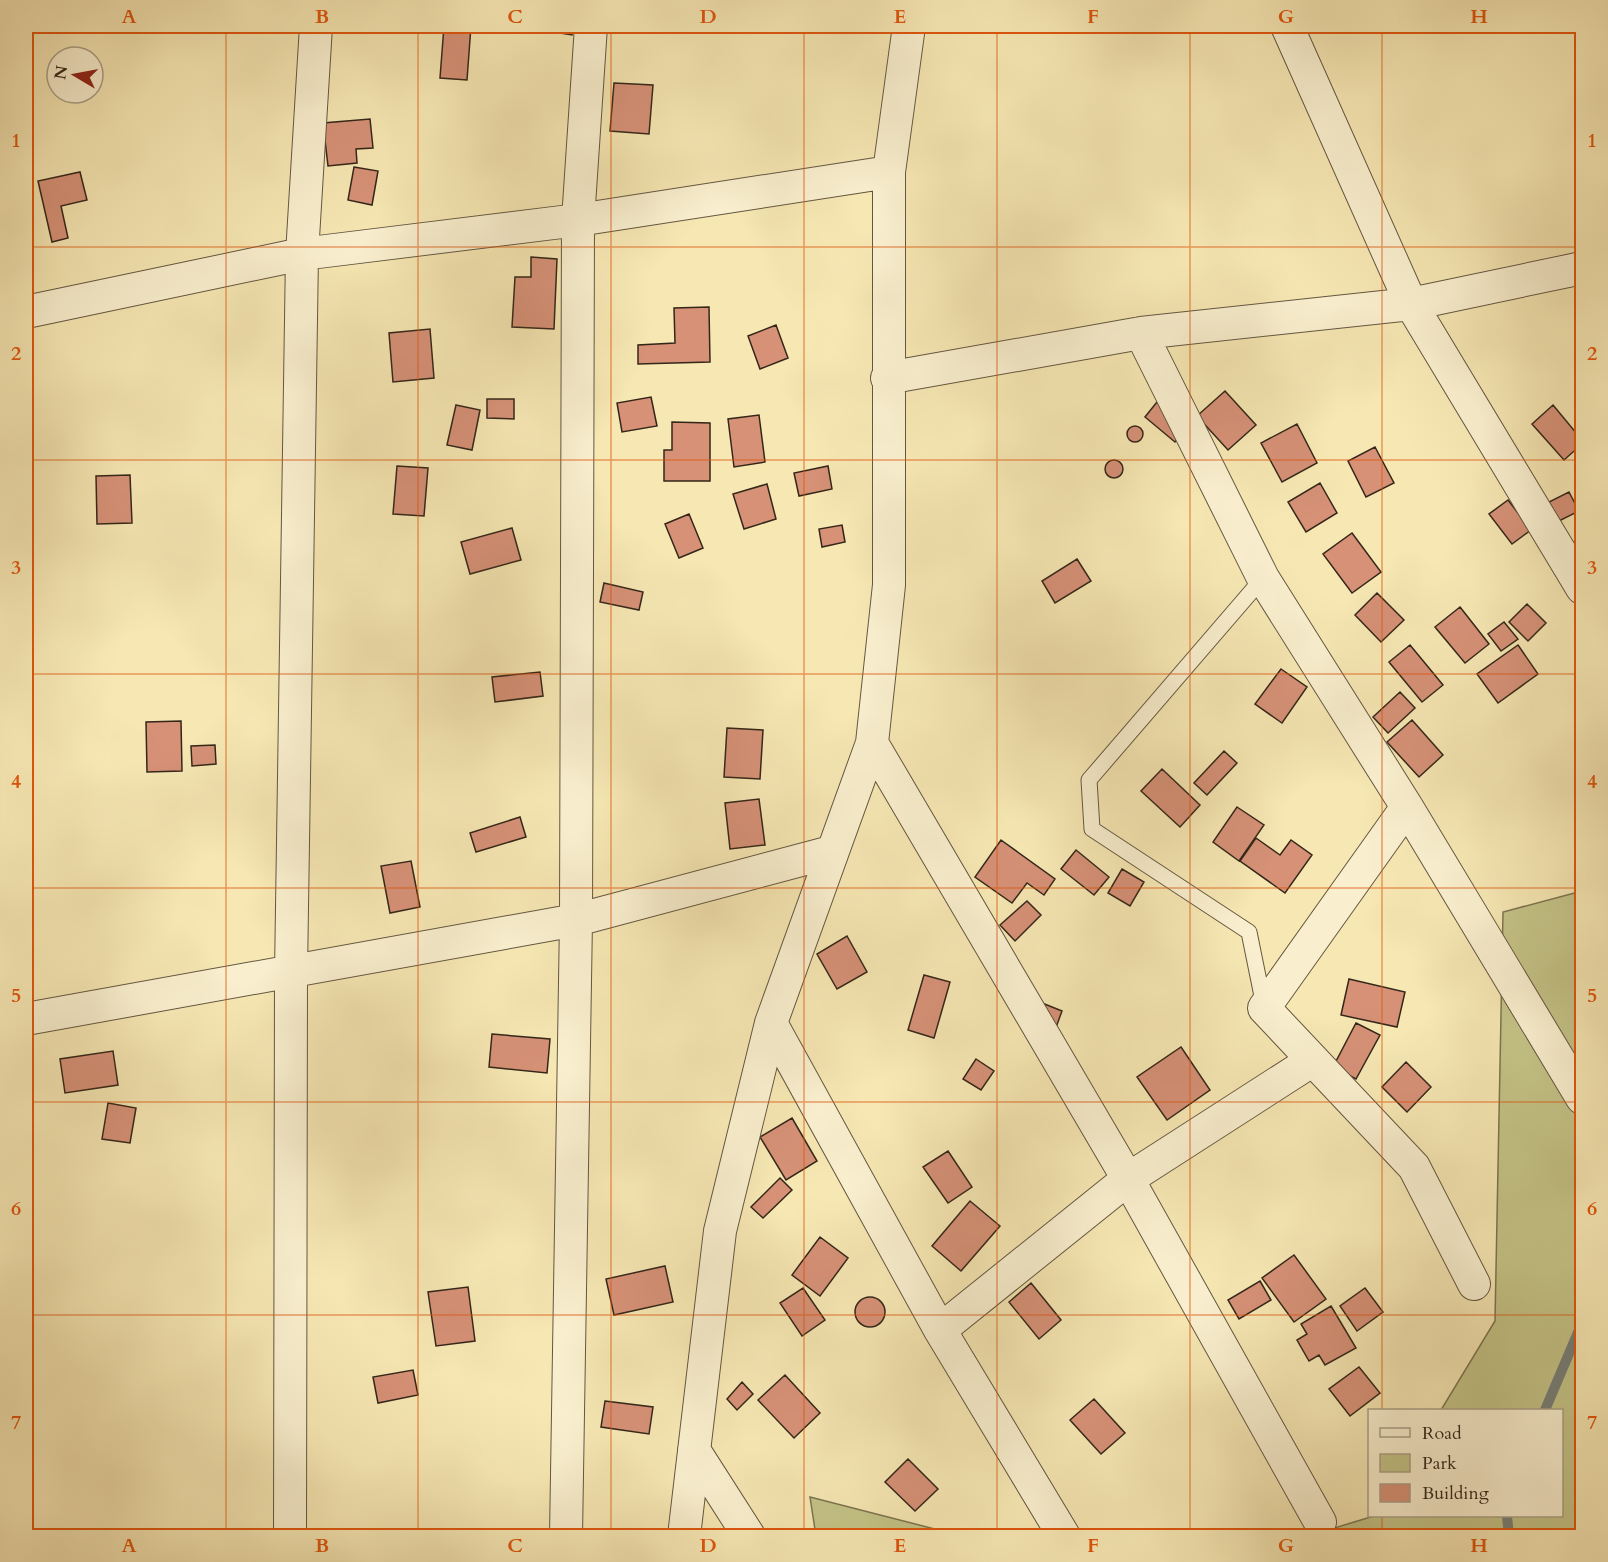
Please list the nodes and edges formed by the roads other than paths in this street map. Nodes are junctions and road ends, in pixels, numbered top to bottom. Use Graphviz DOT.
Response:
graph roads {
  1 [pos="316,26"];
  2 [pos="591,26"];
  3 [pos="909,26"];
  4 [pos="1287,26"];
  5 [pos="889,172"];
  6 [pos="578,220"];
  7 [pos="302,255"];
  8 [pos="1582,268"];
  9 [pos="1411,304"];
  10 [pos="26,312"];
  11 [pos="1141,333"];
  12 [pos="887,378"];
  13 [pos="1263,578"];
  14 [pos="1582,588"];
  15 [pos="872,743"];
  16 [pos="1407,807"];
  17 [pos="831,852"];
  18 [pos="576,920"];
  19 [pos="291,973"];
  20 [pos="1264,1008"];
  21 [pos="26,1019"];
  22 [pos="771,1023"];
  23 [pos="1314,1060"];
  24 [pos="1582,1098"];
  25 [pos="1128,1179"];
  26 [pos="1474,1284"];
  27 [pos="940,1330"];
  28 [pos="694,1450"];
  29 [pos="1320,1522"];
  30 [pos="290,1536"];
  31 [pos="566,1536"];
  32 [pos="684,1536"];
  33 [pos="748,1536"];
  34 [pos="1064,1536"];
  1 -- 7 [label="street"];
  2 -- 6 [label="street"];
  3 -- 5 [label="street"];
  4 -- 9 [label="street"];
  5 -- 6 [label="street"];
  5 -- 12 [label="street"];
  6 -- 7 [label="street"];
  6 -- 18 [label="street"];
  7 -- 10 [label="street"];
  7 -- 19 [label="street"];
  8 -- 9 [label="street"];
  9 -- 11 [label="street"];
  9 -- 14 [label="street"];
  11 -- 12 [label="street"];
  11 -- 13 [label="street"];
  12 -- 15 [label="street"];
  13 -- 16 [label="street"];
  13 -- 20 [label="lane"];
  15 -- 17 [label="street"];
  15 -- 25 [label="street"];
  16 -- 20 [label="street"];
  16 -- 24 [label="street"];
  17 -- 18 [label="street"];
  17 -- 22 [label="street"];
  18 -- 19 [label="street"];
  18 -- 31 [label="street"];
  19 -- 21 [label="street"];
  19 -- 30 [label="street"];
  20 -- 23 [label="street"];
  22 -- 27 [label="street"];
  22 -- 28 [label="street"];
  23 -- 25 [label="street"];
  23 -- 26 [label="street"];
  25 -- 27 [label="street"];
  25 -- 29 [label="street"];
  27 -- 34 [label="street"];
  28 -- 32 [label="street"];
  28 -- 33 [label="street"];
}
